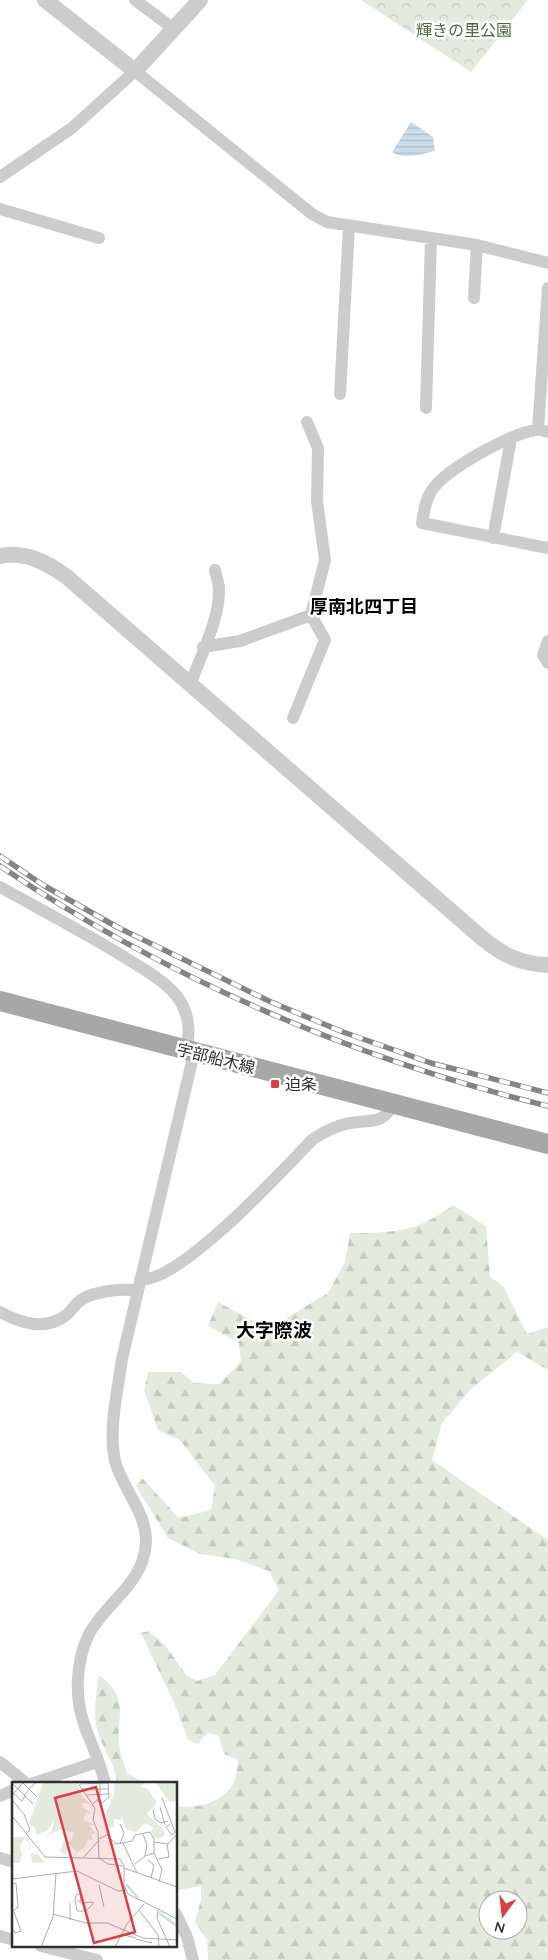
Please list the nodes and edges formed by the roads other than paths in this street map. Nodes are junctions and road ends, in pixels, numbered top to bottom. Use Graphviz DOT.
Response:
graph roads {
  1 [pos="45,0"];
  2 [pos="135,0"];
  3 [pos="200,0"];
  4 [pos="174,29"];
  5 [pos="135,72"];
  6 [pos="0,177"];
  7 [pos="0,209"];
  8 [pos="349,227"];
  9 [pos="99,238"];
  10 [pos="431,238"];
  11 [pos="477,245"];
  12 [pos="548,263"];
  13 [pos="548,288"];
  14 [pos="474,298"];
  15 [pos="340,394"];
  16 [pos="426,408"];
  17 [pos="307,422"];
  18 [pos="543,431"];
  19 [pos="511,439"];
  20 [pos="493,538"];
  21 [pos="548,548"];
  22 [pos="0,556"];
  23 [pos="215,570"];
  24 [pos="311,615"];
  25 [pos="548,641"];
  26 [pos="203,647"];
  27 [pos="548,663"];
  28 [pos="190,685"];
  29 [pos="293,718"];
  30 [pos="0,887"];
  31 [pos="548,965"];
  32 [pos="0,1001"];
  33 [pos="190,1052"];
  34 [pos="394,1103"];
  35 [pos="548,1144"];
  36 [pos="139,1285"];
  37 [pos="0,1312"];
  38 [pos="0,1762"];
  39 [pos="97,1762"];
  40 [pos="26,1782"];
  41 [pos="35,1782"];
  42 [pos="104,1782"];
  43 [pos="12,1791"];
  44 [pos="0,1796"];
  45 [pos="178,1918"];
  46 [pos="49,1948"];
  47 [pos="90,1959"];
  48 [pos="193,1960"];
  1 -- 5 [label="street"];
  2 -- 4 [label="street"];
  3 -- 4 [label="street"];
  4 -- 5 [label="street"];
  5 -- 6 [label="street"];
  5 -- 8 [label="street"];
  7 -- 9 [label="street"];
  8 -- 10 [label="street"];
  8 -- 15 [label="street"];
  10 -- 11 [label="street"];
  10 -- 16 [label="street"];
  11 -- 12 [label="street"];
  11 -- 14 [label="street"];
  13 -- 18 [label="street"];
  17 -- 24 [label="street"];
  18 -- 19 [label="street"];
  19 -- 20 [label="street"];
  19 -- 20 [label="street"];
  20 -- 21 [label="street"];
  22 -- 28 [label="street"];
  23 -- 26 [label="street"];
  24 -- 26 [label="street"];
  24 -- 29 [label="street"];
  25 -- 27 [label="street"];
  26 -- 28 [label="street"];
  28 -- 31 [label="street"];
  30 -- 33 [label="street"];
  32 -- 33 [label="main road, 宇部船木線"];
  33 -- 34 [label="main road, 宇部船木線"];
  33 -- 36 [label="street"];
  34 -- 35 [label="main road, 宇部船木線"];
  34 -- 36 [label="street"];
  36 -- 37 [label="street"];
  36 -- 39 [label="street"];
  38 -- 40 [label="street"];
  39 -- 41 [label="street"];
  39 -- 42 [label="street"];
  43 -- 44 [label="street"];
  45 -- 48 [label="street"];
  46 -- 47 [label="street"];
}
